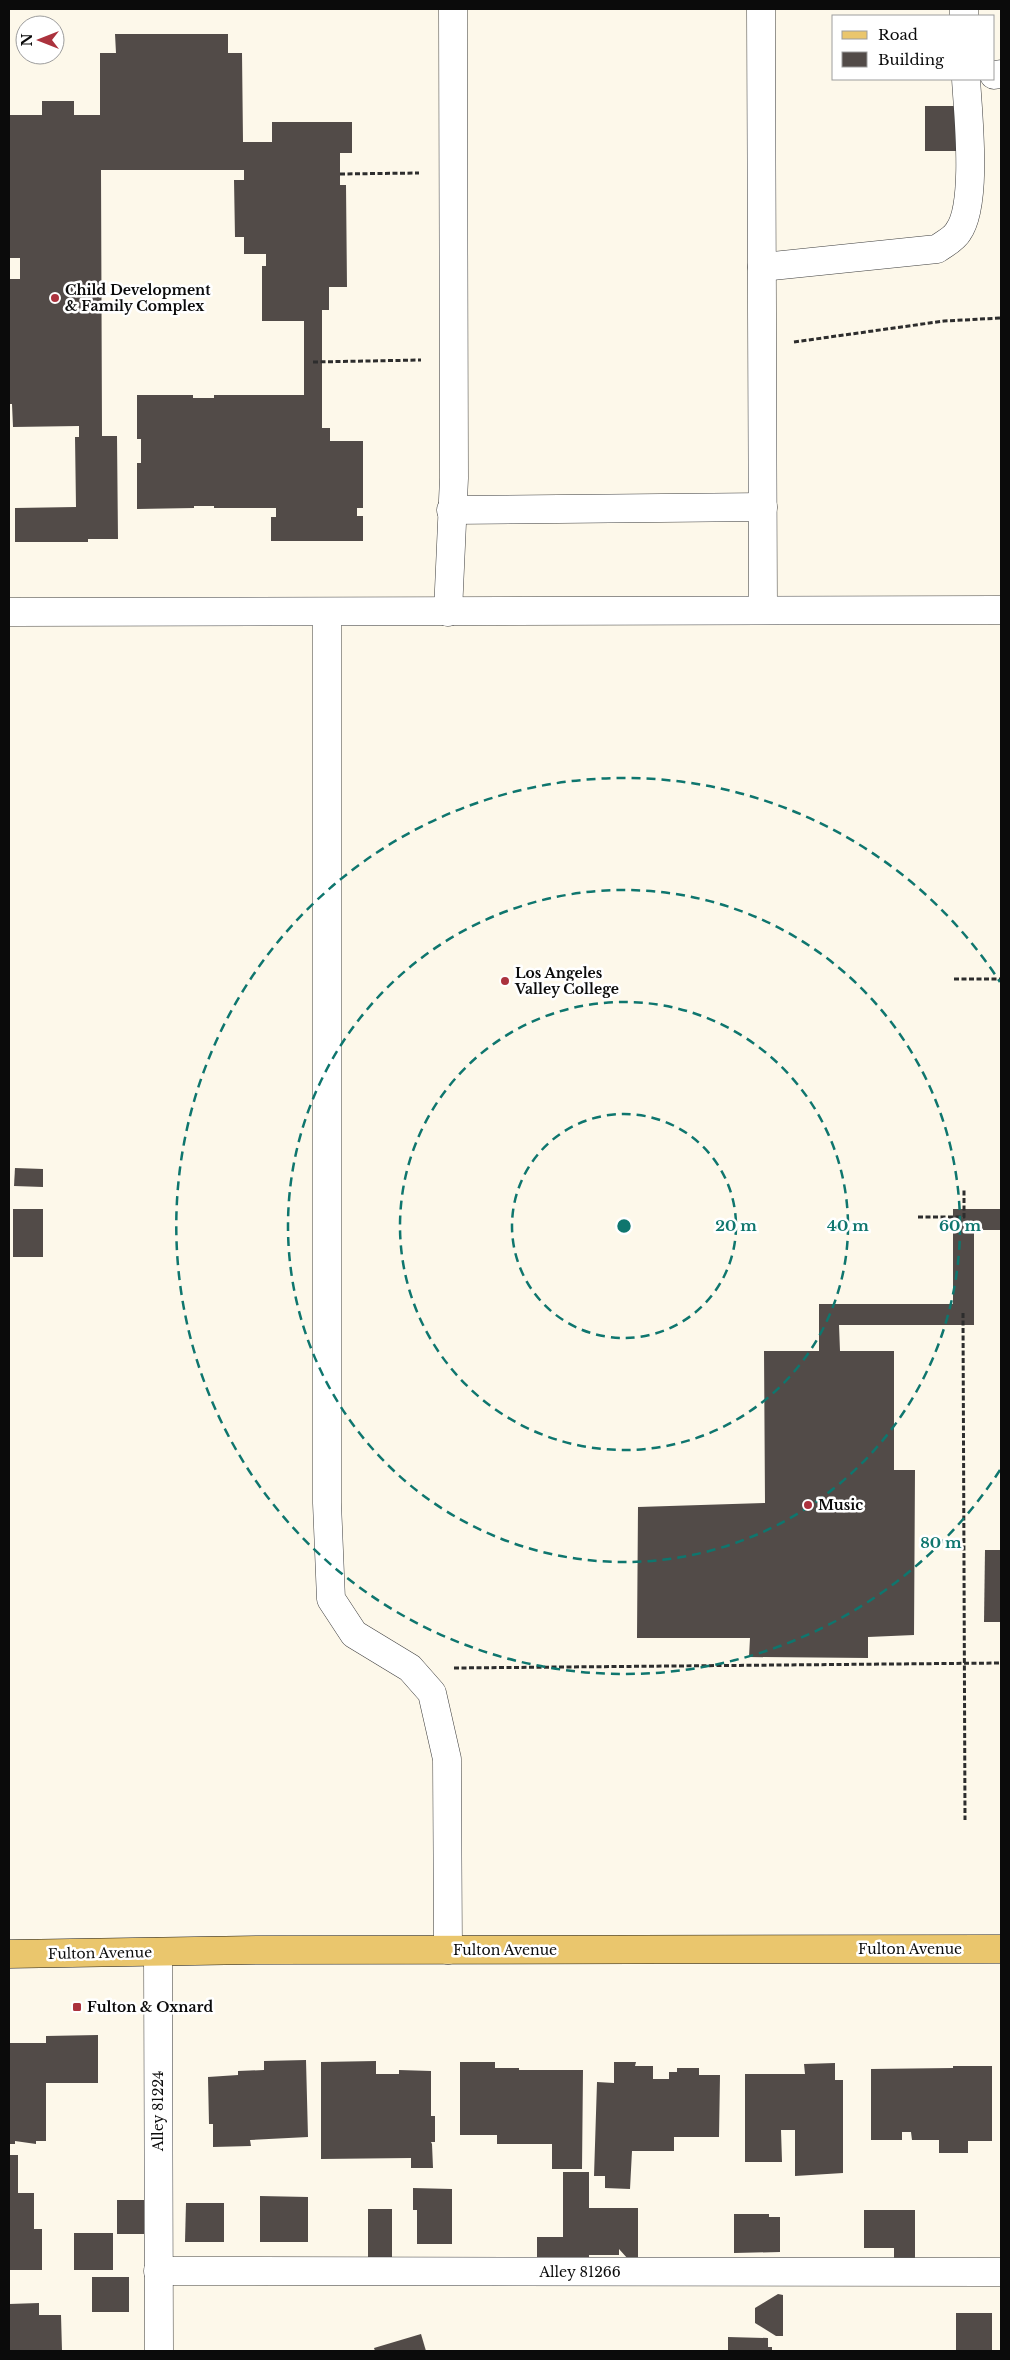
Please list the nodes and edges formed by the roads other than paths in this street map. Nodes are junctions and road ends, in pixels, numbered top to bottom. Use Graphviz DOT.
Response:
graph roads {
  1 [pos="453,9"];
  2 [pos="761,9"];
  3 [pos="966,80"];
  4 [pos="762,268"];
  5 [pos="763,507"];
  6 [pos="451,510"];
  7 [pos="763,610"];
  8 [pos="1001,610"];
  9 [pos="9,612"];
  10 [pos="328,612"];
  11 [pos="448,612"];
  12 [pos="1001,1949"];
  13 [pos="448,1950"];
  14 [pos="158,1952"];
  15 [pos="9,1954"];
  16 [pos="158,2271"];
  17 [pos="1001,2272"];
  18 [pos="159,2351"];
  1 -- 6 [label="lane"];
  2 -- 4 [label="lane"];
  3 -- 4 [label="lane"];
  4 -- 5 [label="lane"];
  5 -- 6 [label="lane"];
  5 -- 7 [label="lane"];
  6 -- 11 [label="lane"];
  7 -- 8 [label="lane"];
  7 -- 11 [label="lane"];
  9 -- 10 [label="lane"];
  10 -- 11 [label="lane"];
  10 -- 13 [label="lane"];
  12 -- 13 [label="main road, Fulton Avenue"];
  13 -- 14 [label="main road, Fulton Avenue"];
  14 -- 15 [label="main road, Fulton Avenue"];
  14 -- 16 [label="lane, Alley 81224"];
  16 -- 17 [label="lane, Alley 81266"];
  16 -- 18 [label="lane, Alley 81224"];
}
